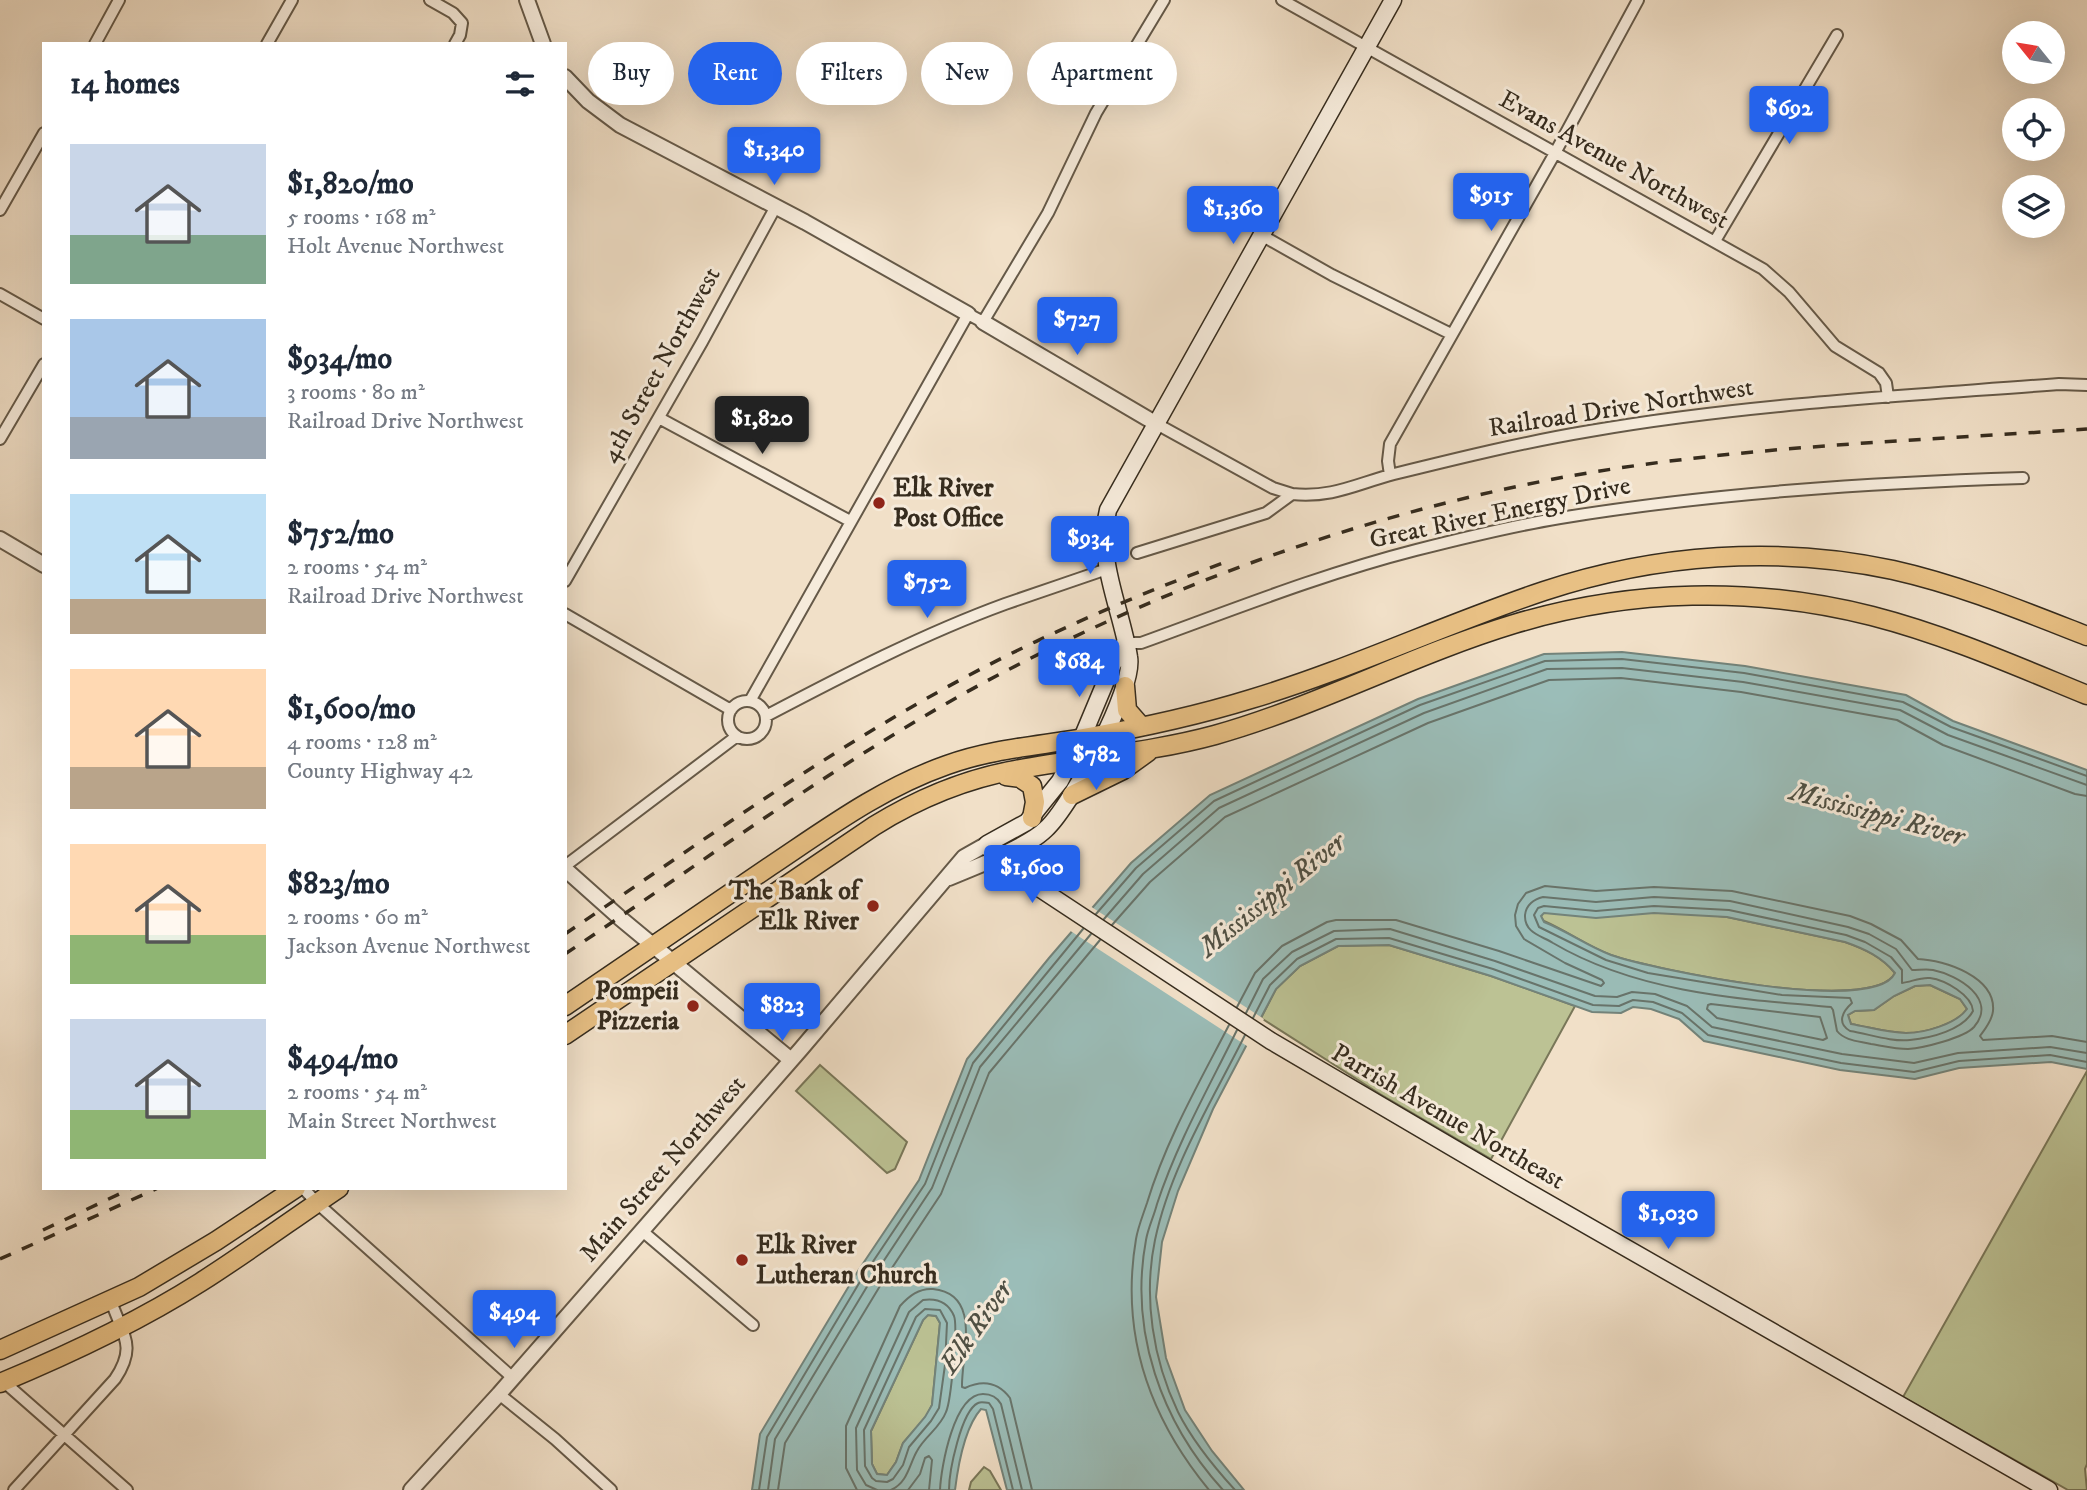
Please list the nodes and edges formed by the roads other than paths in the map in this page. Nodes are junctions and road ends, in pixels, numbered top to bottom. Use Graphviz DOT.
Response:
graph roads {
  1 [pos="119,0"];
  2 [pos="292,0"];
  3 [pos="430,0"];
  4 [pos="527,0"];
  5 [pos="1164,0"];
  6 [pos="1282,0"];
  7 [pos="1393,0"];
  8 [pos="1638,0"];
  9 [pos="1837,35"];
  10 [pos="95,42"];
  11 [pos="268,42"];
  12 [pos="456,42"];
  13 [pos="543,42"];
  14 [pos="1366,49"];
  15 [pos="567,78"];
  16 [pos="42,136"];
  17 [pos="1555,153"];
  18 [pos="775,208"];
  19 [pos="0,210"];
  20 [pos="1261,236"];
  21 [pos="1715,241"];
  22 [pos="0,294"];
  23 [pos="968,313"];
  24 [pos="42,318"];
  25 [pos="983,322"];
  26 [pos="1451,334"];
  27 [pos="42,367"];
  28 [pos="2087,385"];
  29 [pos="1888,397"];
  30 [pos="659,418"];
  31 [pos="1154,423"];
  32 [pos="0,439"];
  33 [pos="1390,475"];
  34 [pos="2024,478"];
  35 [pos="1292,494"];
  36 [pos="850,521"];
  37 [pos="0,540"];
  38 [pos="1137,553"];
  39 [pos="42,564"];
  40 [pos="1107,569"];
  41 [pos="567,578"];
  42 [pos="567,615"];
  43 [pos="2087,636"];
  44 [pos="1125,643"];
  45 [pos="1125,686"];
  46 [pos="2087,695"];
  47 [pos="750,701"];
  48 [pos="731,710"];
  49 [pos="766,716"];
  50 [pos="1141,726"];
  51 [pos="1104,734"];
  52 [pos="737,736"];
  53 [pos="1082,738"];
  54 [pos="1151,750"];
  55 [pos="1092,759"];
  56 [pos="1071,761"];
  57 [pos="992,775"];
  58 [pos="1072,794"];
  59 [pos="1032,818"];
  60 [pos="1028,842"];
  61 [pos="987,844"];
  62 [pos="995,859"];
  63 [pos="567,865"];
  64 [pos="567,869"];
  65 [pos="1023,877"];
  66 [pos="948,878"];
  67 [pos="654,945"];
  68 [pos="673,962"];
  69 [pos="567,1005"];
  70 [pos="567,1034"];
  71 [pos="791,1060"];
  72 [pos="293,1190"];
  73 [pos="305,1190"];
  74 [pos="336,1190"];
  75 [pos="317,1203"];
  76 [pos="642,1230"];
  77 [pos="111,1301"];
  78 [pos="753,1325"];
  79 [pos="120,1329"];
  80 [pos="0,1350"];
  81 [pos="513,1378"];
  82 [pos="2,1382"];
  83 [pos="499,1394"];
  84 [pos="64,1436"];
  85 [pos="14,1490"];
  86 [pos="127,1490"];
  87 [pos="411,1490"];
  88 [pos="611,1490"];
  89 [pos="2049,1490"];
  1 -- 10 [label="street"];
  2 -- 11 [label="street"];
  3 -- 12 [label="street"];
  4 -- 13 [label="street"];
  5 -- 25 [label="street"];
  6 -- 14 [label="street, Evans Avenue Northwest"];
  7 -- 14 [label="main road, Main Street Northwest"];
  8 -- 17 [label="street"];
  9 -- 21 [label="street"];
  14 -- 17 [label="street, Evans Avenue Northwest"];
  14 -- 20 [label="main road, Main Street Northwest"];
  15 -- 18 [label="street"];
  16 -- 19 [label="street"];
  17 -- 21 [label="street, Evans Avenue Northwest"];
  17 -- 26 [label="street"];
  18 -- 23 [label="street"];
  18 -- 30 [label="street, 4th Street Northwest"];
  20 -- 26 [label="street"];
  20 -- 31 [label="main road, Main Street Northwest"];
  21 -- 29 [label="street, Evans Avenue Northwest"];
  22 -- 24 [label="street"];
  23 -- 25 [label="street"];
  23 -- 36 [label="street"];
  25 -- 31 [label="street"];
  26 -- 33 [label="street"];
  27 -- 32 [label="street"];
  28 -- 29 [label="street, Railroad Drive Northwest"];
  29 -- 33 [label="street, Railroad Drive Northwest"];
  30 -- 36 [label="street"];
  30 -- 41 [label="street, 4th Street Northwest"];
  31 -- 35 [label="street"];
  31 -- 40 [label="main road, Main Street Northwest"];
  33 -- 35 [label="street, Railroad Drive Northwest"];
  34 -- 44 [label="street, Great River Energy Drive"];
  35 -- 38 [label="street"];
  36 -- 47 [label="street"];
  37 -- 39 [label="street"];
  40 -- 44 [label="main road, Main Street Northwest"];
  40 -- 49 [label="street"];
  42 -- 48 [label="street"];
  43 -- 50 [label="highway"];
  44 -- 45 [label="main road, Main Street Northwest"];
  44 -- 53 [label="main road, Main Street Northwest"];
  45 -- 50 [label="highway"];
  45 -- 51 [label="main road, Main Street Northwest"];
  46 -- 54 [label="highway"];
  47 -- 48 [label="street"];
  47 -- 49 [label="street"];
  48 -- 52 [label="street"];
  49 -- 52 [label="street"];
  50 -- 51 [label="highway"];
  51 -- 53 [label="highway"];
  51 -- 55 [label="main road, Main Street Northwest"];
  52 -- 63 [label="street"];
  53 -- 56 [label="main road, Main Street Northwest"];
  53 -- 67 [label="highway"];
  54 -- 55 [label="highway"];
  54 -- 58 [label="highway"];
  55 -- 56 [label="highway"];
  55 -- 58 [label="main road, Main Street Northwest"];
  56 -- 57 [label="highway"];
  56 -- 59 [label="main road, Main Street Northwest"];
  57 -- 59 [label="highway"];
  57 -- 68 [label="highway"];
  58 -- 60 [label="main road, Main Street Northwest"];
  59 -- 61 [label="main road, Main Street Northwest"];
  60 -- 62 [label="main road, Main Street Northwest"];
  60 -- 65 [label="main road"];
  61 -- 62 [label="main road"];
  61 -- 66 [label="street, Main Street Northwest"];
  62 -- 65 [label="main road, Parrish Avenue Northeast"];
  62 -- 66 [label="street, Main Street Northwest"];
  64 -- 67 [label="street"];
  65 -- 89 [label="main road, Parrish Avenue Northeast"];
  66 -- 71 [label="street, Main Street Northwest"];
  67 -- 68 [label="street"];
  67 -- 69 [label="highway"];
  68 -- 70 [label="highway"];
  68 -- 71 [label="street"];
  71 -- 76 [label="street, Main Street Northwest"];
  72 -- 77 [label="highway"];
  73 -- 75 [label="street"];
  74 -- 75 [label="highway"];
  75 -- 79 [label="highway"];
  75 -- 81 [label="street"];
  76 -- 78 [label="street"];
  76 -- 81 [label="street, Main Street Northwest"];
  77 -- 79 [label="street"];
  77 -- 80 [label="highway"];
  79 -- 82 [label="highway"];
  79 -- 84 [label="street"];
  81 -- 83 [label="street, Main Street Northwest"];
  82 -- 84 [label="street"];
  83 -- 87 [label="street, Main Street Northwest"];
  83 -- 88 [label="street"];
  84 -- 85 [label="street"];
  84 -- 86 [label="street"];
}
